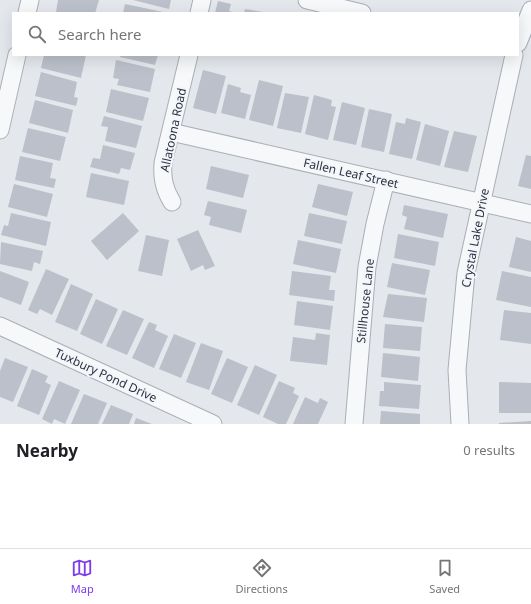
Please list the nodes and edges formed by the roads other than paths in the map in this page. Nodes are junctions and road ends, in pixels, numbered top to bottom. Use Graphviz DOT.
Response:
graph roads {
  1 [pos="30,0"];
  2 [pos="202,0"];
  3 [pos="307,0"];
  4 [pos="531,10"];
  5 [pos="27,12"];
  6 [pos="199,12"];
  7 [pos="358,12"];
  8 [pos="519,40"];
  9 [pos="18,56"];
  10 [pos="189,56"];
  11 [pos="514,56"];
  12 [pos="0,130"];
  13 [pos="171,132"];
  14 [pos="386,180"];
  15 [pos="172,202"];
  16 [pos="481,203"];
  17 [pos="531,214"];
  18 [pos="0,326"];
  19 [pos="213,424"];
  20 [pos="354,424"];
  21 [pos="460,424"];
  1 -- 5 [label="street"];
  2 -- 6 [label="street"];
  3 -- 7 [label="street"];
  4 -- 8 [label="street"];
  9 -- 12 [label="street"];
  10 -- 13 [label="street, Allatoona Road"];
  11 -- 16 [label="street, Crystal Lake Drive"];
  13 -- 14 [label="street, Fallen Leaf Street"];
  13 -- 15 [label="street, Allatoona Road"];
  14 -- 16 [label="street, Fallen Leaf Street"];
  14 -- 20 [label="street, Stillhouse Lane"];
  16 -- 17 [label="street, Fallen Leaf Street"];
  16 -- 21 [label="street, Crystal Lake Drive"];
  18 -- 19 [label="street, Tuxbury Pond Drive"];
}
